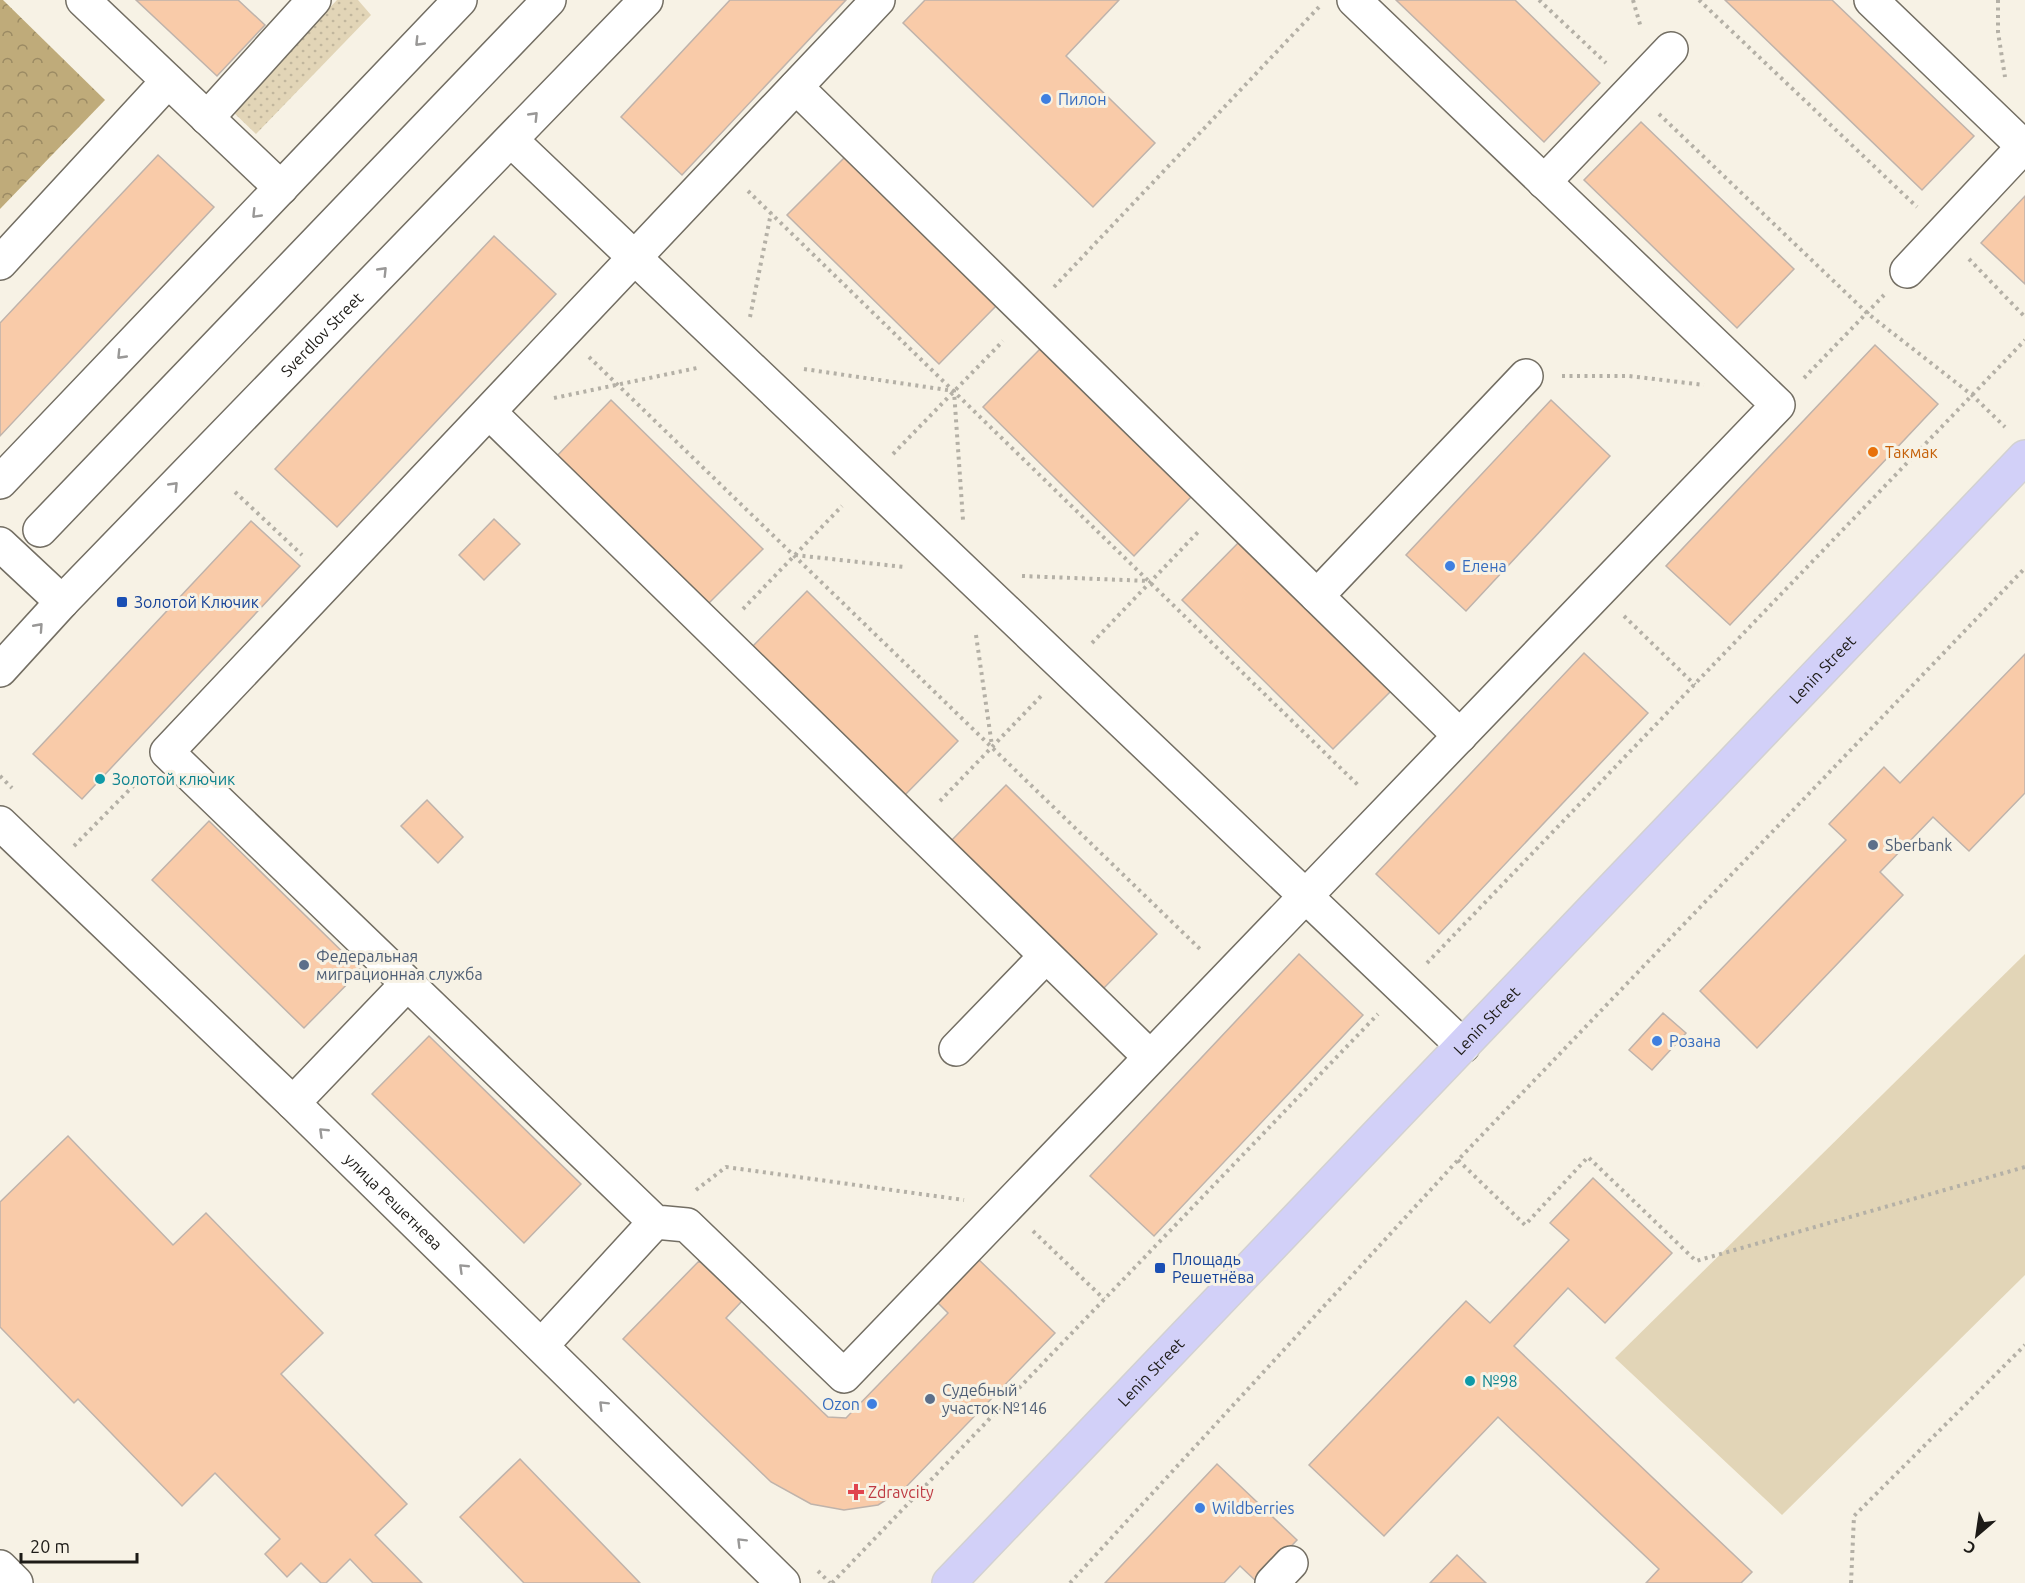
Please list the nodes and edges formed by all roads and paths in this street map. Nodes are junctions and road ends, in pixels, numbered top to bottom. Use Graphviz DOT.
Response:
graph roads {
  1 [pos="83,0"];
  2 [pos="314,0"];
  3 [pos="460,0"];
  4 [pos="549,0"];
  5 [pos="646,0"];
  6 [pos="878,0"];
  7 [pos="1325,0"];
  8 [pos="1354,0"];
  9 [pos="1539,0"];
  10 [pos="1699,0"];
  11 [pos="1871,0"];
  12 [pos="1998,0"];
  13 [pos="1671,49"];
  14 [pos="168,81"];
  15 [pos="2006,83"];
  16 [pos="796,87"];
  17 [pos="1633,88"];
  18 [pos="207,118"];
  19 [pos="511,140"];
  20 [pos="2024,146"];
  21 [pos="722,166"];
  22 [pos="1544,182"];
  23 [pos="281,188"];
  24 [pos="771,213"];
  25 [pos="1944,232"];
  26 [pos="635,257"];
  27 [pos="0,263"];
  28 [pos="1907,271"];
  29 [pos="1867,313"];
  30 [pos="1028,314"];
  31 [pos="2025,317"];
  32 [pos="564,332"];
  33 [pos="741,359"];
  34 [pos="800,368"];
  35 [pos="1526,376"];
  36 [pos="618,385"];
  37 [pos="1708,385"];
  38 [pos="954,391"];
  39 [pos="543,400"];
  40 [pos="1778,405"];
  41 [pos="489,412"];
  42 [pos="2017,444"];
  43 [pos="0,482"];
  44 [pos="235,492"];
  45 [pos="40,530"];
  46 [pos="0,544"];
  47 [pos="2025,568"];
  48 [pos="329,580"];
  49 [pos="1599,591"];
  50 [pos="1317,596"];
  51 [pos="62,602"];
  52 [pos="0,670"];
  53 [pos="1695,685"];
  54 [pos="1460,736"];
  55 [pos="167,752"];
  56 [pos="1386,812"];
  57 [pos="0,823"];
  58 [pos="74,847"];
  59 [pos="1305,896"];
  60 [pos="1046,956"];
  61 [pos="1228,976"];
  62 [pos="407,984"];
  63 [pos="1462,1046"];
  64 [pos="956,1049"];
  65 [pos="1150,1057"];
  66 [pos="293,1103"];
  67 [pos="1458,1160"];
  68 [pos="2025,1167"];
  69 [pos="1007,1206"];
  70 [pos="655,1222"];
  71 [pos="1104,1299"];
  72 [pos="542,1345"];
  73 [pos="2025,1345"];
  74 [pos="0,1567"];
  75 [pos="16,1583"];
  76 [pos="783,1583"];
  77 [pos="950,1583"];
  78 [pos="1071,1583"];
  79 [pos="1851,1583"];
  1 -- 14 [label="street"];
  2 -- 18 [label="street"];
  3 -- 23 [label="street, one-way"];
  4 -- 45 [label="street"];
  19 -- 5 [label="street, Sverdlov Street, one-way"];
  6 -- 16 [label="street"];
  7 -- 30 [label="path"];
  8 -- 22 [label="street"];
  9 -- 17 [label="path"];
  10 -- 25 [label="path"];
  11 -- 20 [label="street"];
  12 -- 15 [label="path"];
  13 -- 17 [label="street"];
  14 -- 18 [label="street"];
  14 -- 27 [label="street"];
  16 -- 21 [label="street"];
  16 -- 30 [label="street"];
  17 -- 22 [label="street"];
  17 -- 29 [label="path"];
  18 -- 23 [label="street"];
  19 -- 26 [label="street"];
  51 -- 19 [label="street, Sverdlov Street, one-way"];
  20 -- 25 [label="street"];
  21 -- 24 [label="path"];
  21 -- 26 [label="street"];
  22 -- 40 [label="street"];
  23 -- 43 [label="street, one-way"];
  24 -- 33 [label="path"];
  24 -- 38 [label="path"];
  25 -- 28 [label="street"];
  25 -- 31 [label="path"];
  26 -- 32 [label="street"];
  26 -- 33 [label="street"];
  28 -- 29 [label="path"];
  29 -- 40 [label="path"];
  29 -- 42 [label="path"];
  30 -- 50 [label="street"];
  32 -- 36 [label="path"];
  32 -- 41 [label="street"];
  33 -- 36 [label="path"];
  33 -- 59 [label="street"];
  34 -- 38 [label="path"];
  35 -- 37 [label="path"];
  35 -- 50 [label="street"];
  36 -- 39 [label="path"];
  36 -- 61 [label="path"];
  38 -- 56 [label="path"];
  40 -- 49 [label="street"];
  41 -- 48 [label="street"];
  41 -- 60 [label="street"];
  42 -- 63 [label="main road, Lenin Street"];
  44 -- 48 [label="path"];
  46 -- 51 [label="street"];
  47 -- 67 [label="path"];
  48 -- 55 [label="street"];
  49 -- 53 [label="path"];
  49 -- 54 [label="street"];
  50 -- 54 [label="street"];
  52 -- 51 [label="street, Sverdlov Street, one-way"];
  54 -- 56 [label="street"];
  55 -- 58 [label="path"];
  55 -- 62 [label="street"];
  56 -- 59 [label="street"];
  57 -- 66 [label="street, улица Решетнева"];
  59 -- 61 [label="street"];
  59 -- 63 [label="street"];
  60 -- 64 [label="street"];
  60 -- 65 [label="street"];
  61 -- 65 [label="street"];
  62 -- 66 [label="street"];
  62 -- 70 [label="street"];
  63 -- 77 [label="main road, Lenin Street"];
  65 -- 69 [label="street"];
  72 -- 66 [label="street, улица Решетнева, one-way"];
  67 -- 68 [label="path"];
  67 -- 78 [label="path"];
  69 -- 70 [label="path"];
  69 -- 70 [label="street"];
  69 -- 71 [label="path"];
  70 -- 72 [label="street"];
  76 -- 72 [label="street, улица Решетнева, one-way"];
  73 -- 79 [label="path"];
  74 -- 75 [label="street"];
}
